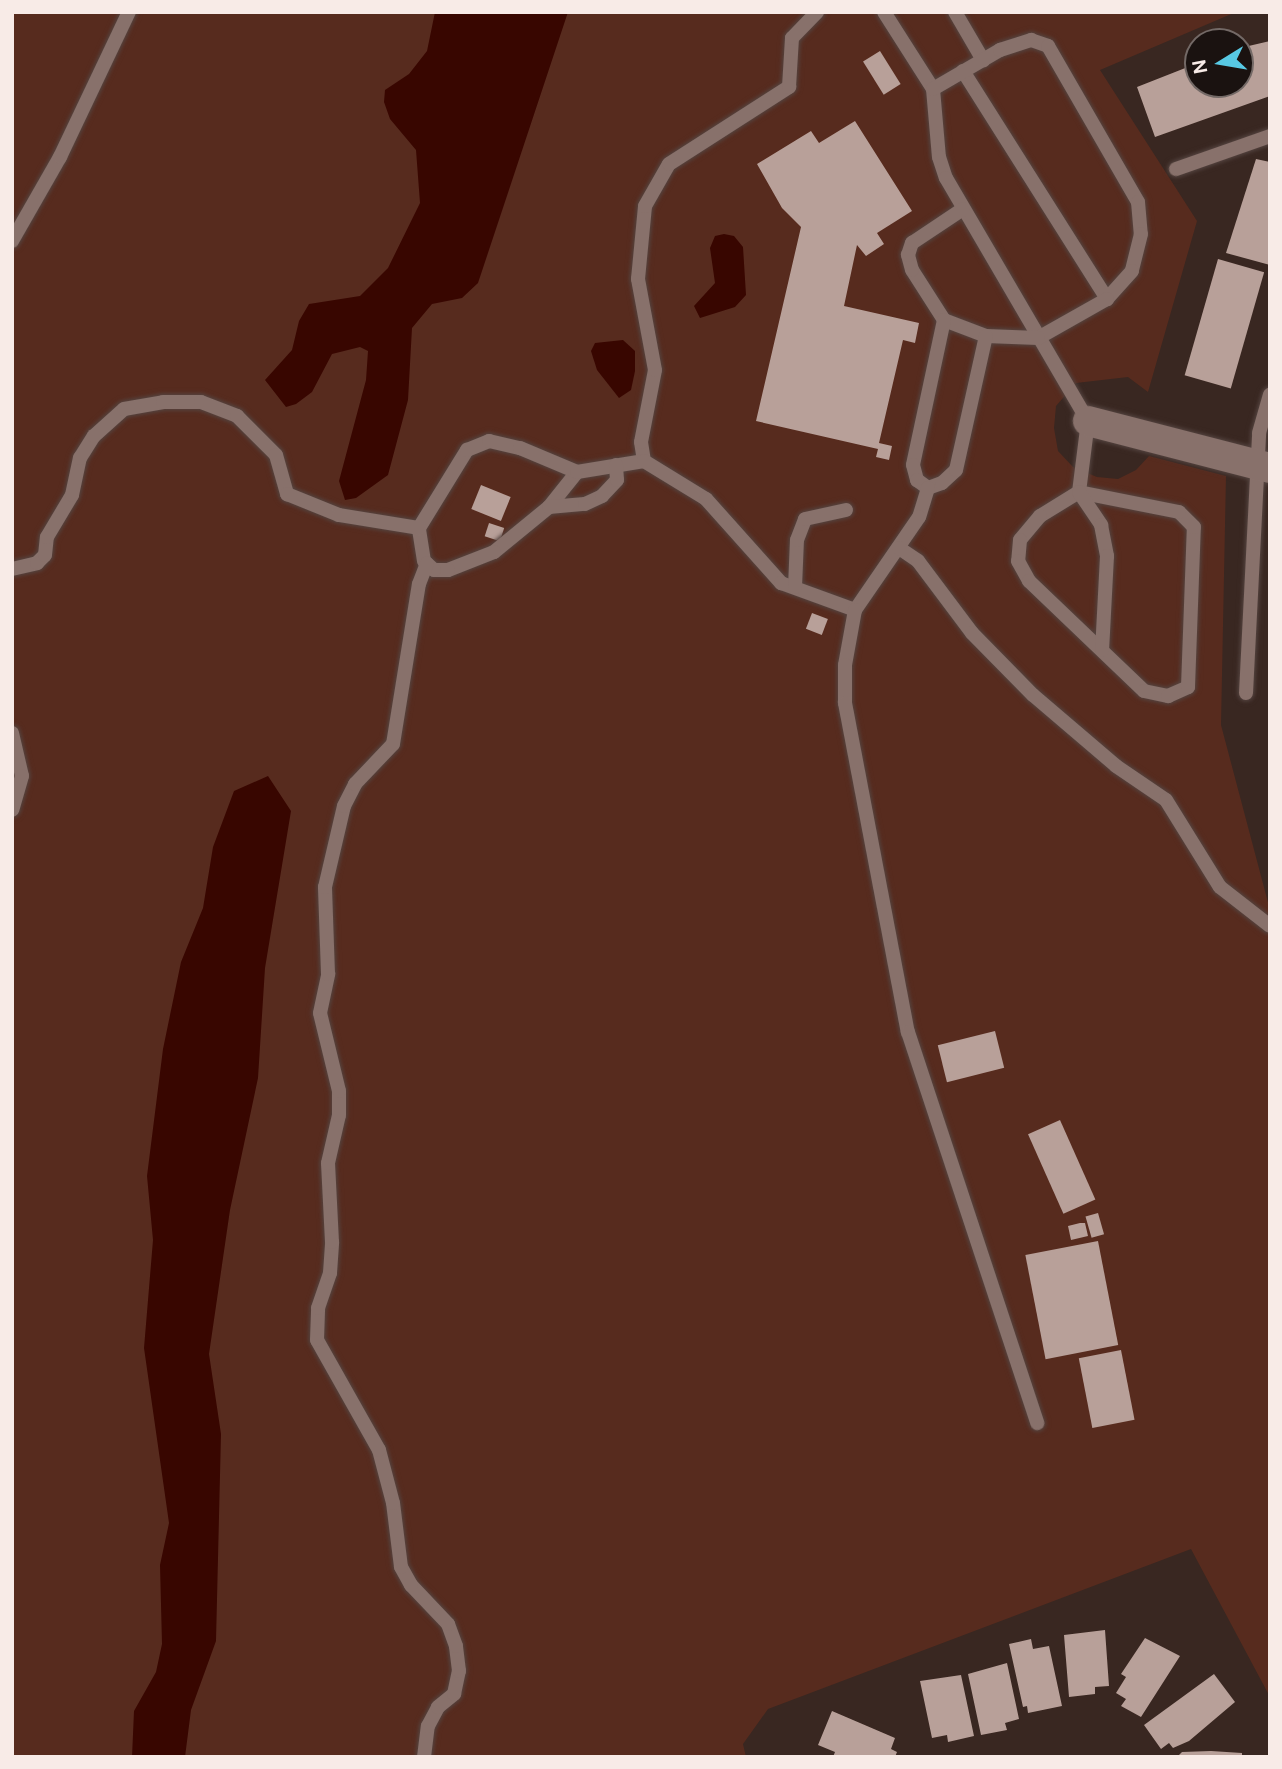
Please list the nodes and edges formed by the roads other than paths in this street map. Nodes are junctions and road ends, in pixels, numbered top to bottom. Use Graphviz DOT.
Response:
graph roads {
  1 [pos="128,12"];
  2 [pos="817,12"];
  3 [pos="884,12"];
  4 [pos="955,12"];
  5 [pos="983,60"];
  6 [pos="963,71"];
  7 [pos="933,89"];
  8 [pos="1270,136"];
  9 [pos="1176,169"];
  10 [pos="963,209"];
  11 [pos="12,241"];
  12 [pos="1107,299"];
  13 [pos="944,320"];
  14 [pos="986,336"];
  15 [pos="1038,338"];
  16 [pos="1270,396"];
  17 [pos="1088,421"];
  18 [pos="645,461"];
  19 [pos="616,465"];
  20 [pos="1264,466"];
  21 [pos="577,472"];
  22 [pos="928,488"];
  23 [pos="1079,492"];
  24 [pos="550,508"];
  25 [pos="846,510"];
  26 [pos="419,528"];
  27 [pos="899,548"];
  28 [pos="426,563"];
  29 [pos="12,569"];
  30 [pos="795,587"];
  31 [pos="855,610"];
  32 [pos="1102,650"];
  33 [pos="1246,693"];
  34 [pos="12,733"];
  35 [pos="12,810"];
  36 [pos="1270,926"];
  37 [pos="1037,1423"];
  38 [pos="424,1757"];
  1 -- 11 [label="lane"];
  2 -- 18 [label="lane"];
  3 -- 7 [label="lane"];
  4 -- 5 [label="lane"];
  5 -- 6 [label="lane"];
  5 -- 12 [label="lane"];
  6 -- 7 [label="lane"];
  6 -- 12 [label="lane"];
  7 -- 10 [label="lane"];
  8 -- 9 [label="lane"];
  10 -- 13 [label="lane"];
  10 -- 15 [label="lane"];
  12 -- 15 [label="lane"];
  13 -- 14 [label="lane"];
  13 -- 22 [label="lane"];
  14 -- 15 [label="lane"];
  14 -- 22 [label="lane"];
  15 -- 17 [label="lane"];
  16 -- 20 [label="lane"];
  17 -- 20 [label="street"];
  17 -- 23 [label="lane"];
  18 -- 19 [label="lane"];
  18 -- 30 [label="lane"];
  19 -- 21 [label="lane"];
  19 -- 24 [label="lane"];
  20 -- 33 [label="lane"];
  21 -- 24 [label="lane"];
  21 -- 26 [label="lane"];
  22 -- 27 [label="lane"];
  23 -- 32 [label="lane"];
  23 -- 32 [label="lane"];
  23 -- 32 [label="lane"];
  24 -- 28 [label="lane"];
  25 -- 30 [label="lane"];
  26 -- 28 [label="lane"];
  26 -- 29 [label="lane"];
  27 -- 31 [label="lane"];
  27 -- 36 [label="lane"];
  28 -- 38 [label="lane"];
  30 -- 31 [label="lane"];
  31 -- 37 [label="lane"];
  34 -- 35 [label="lane"];
}
